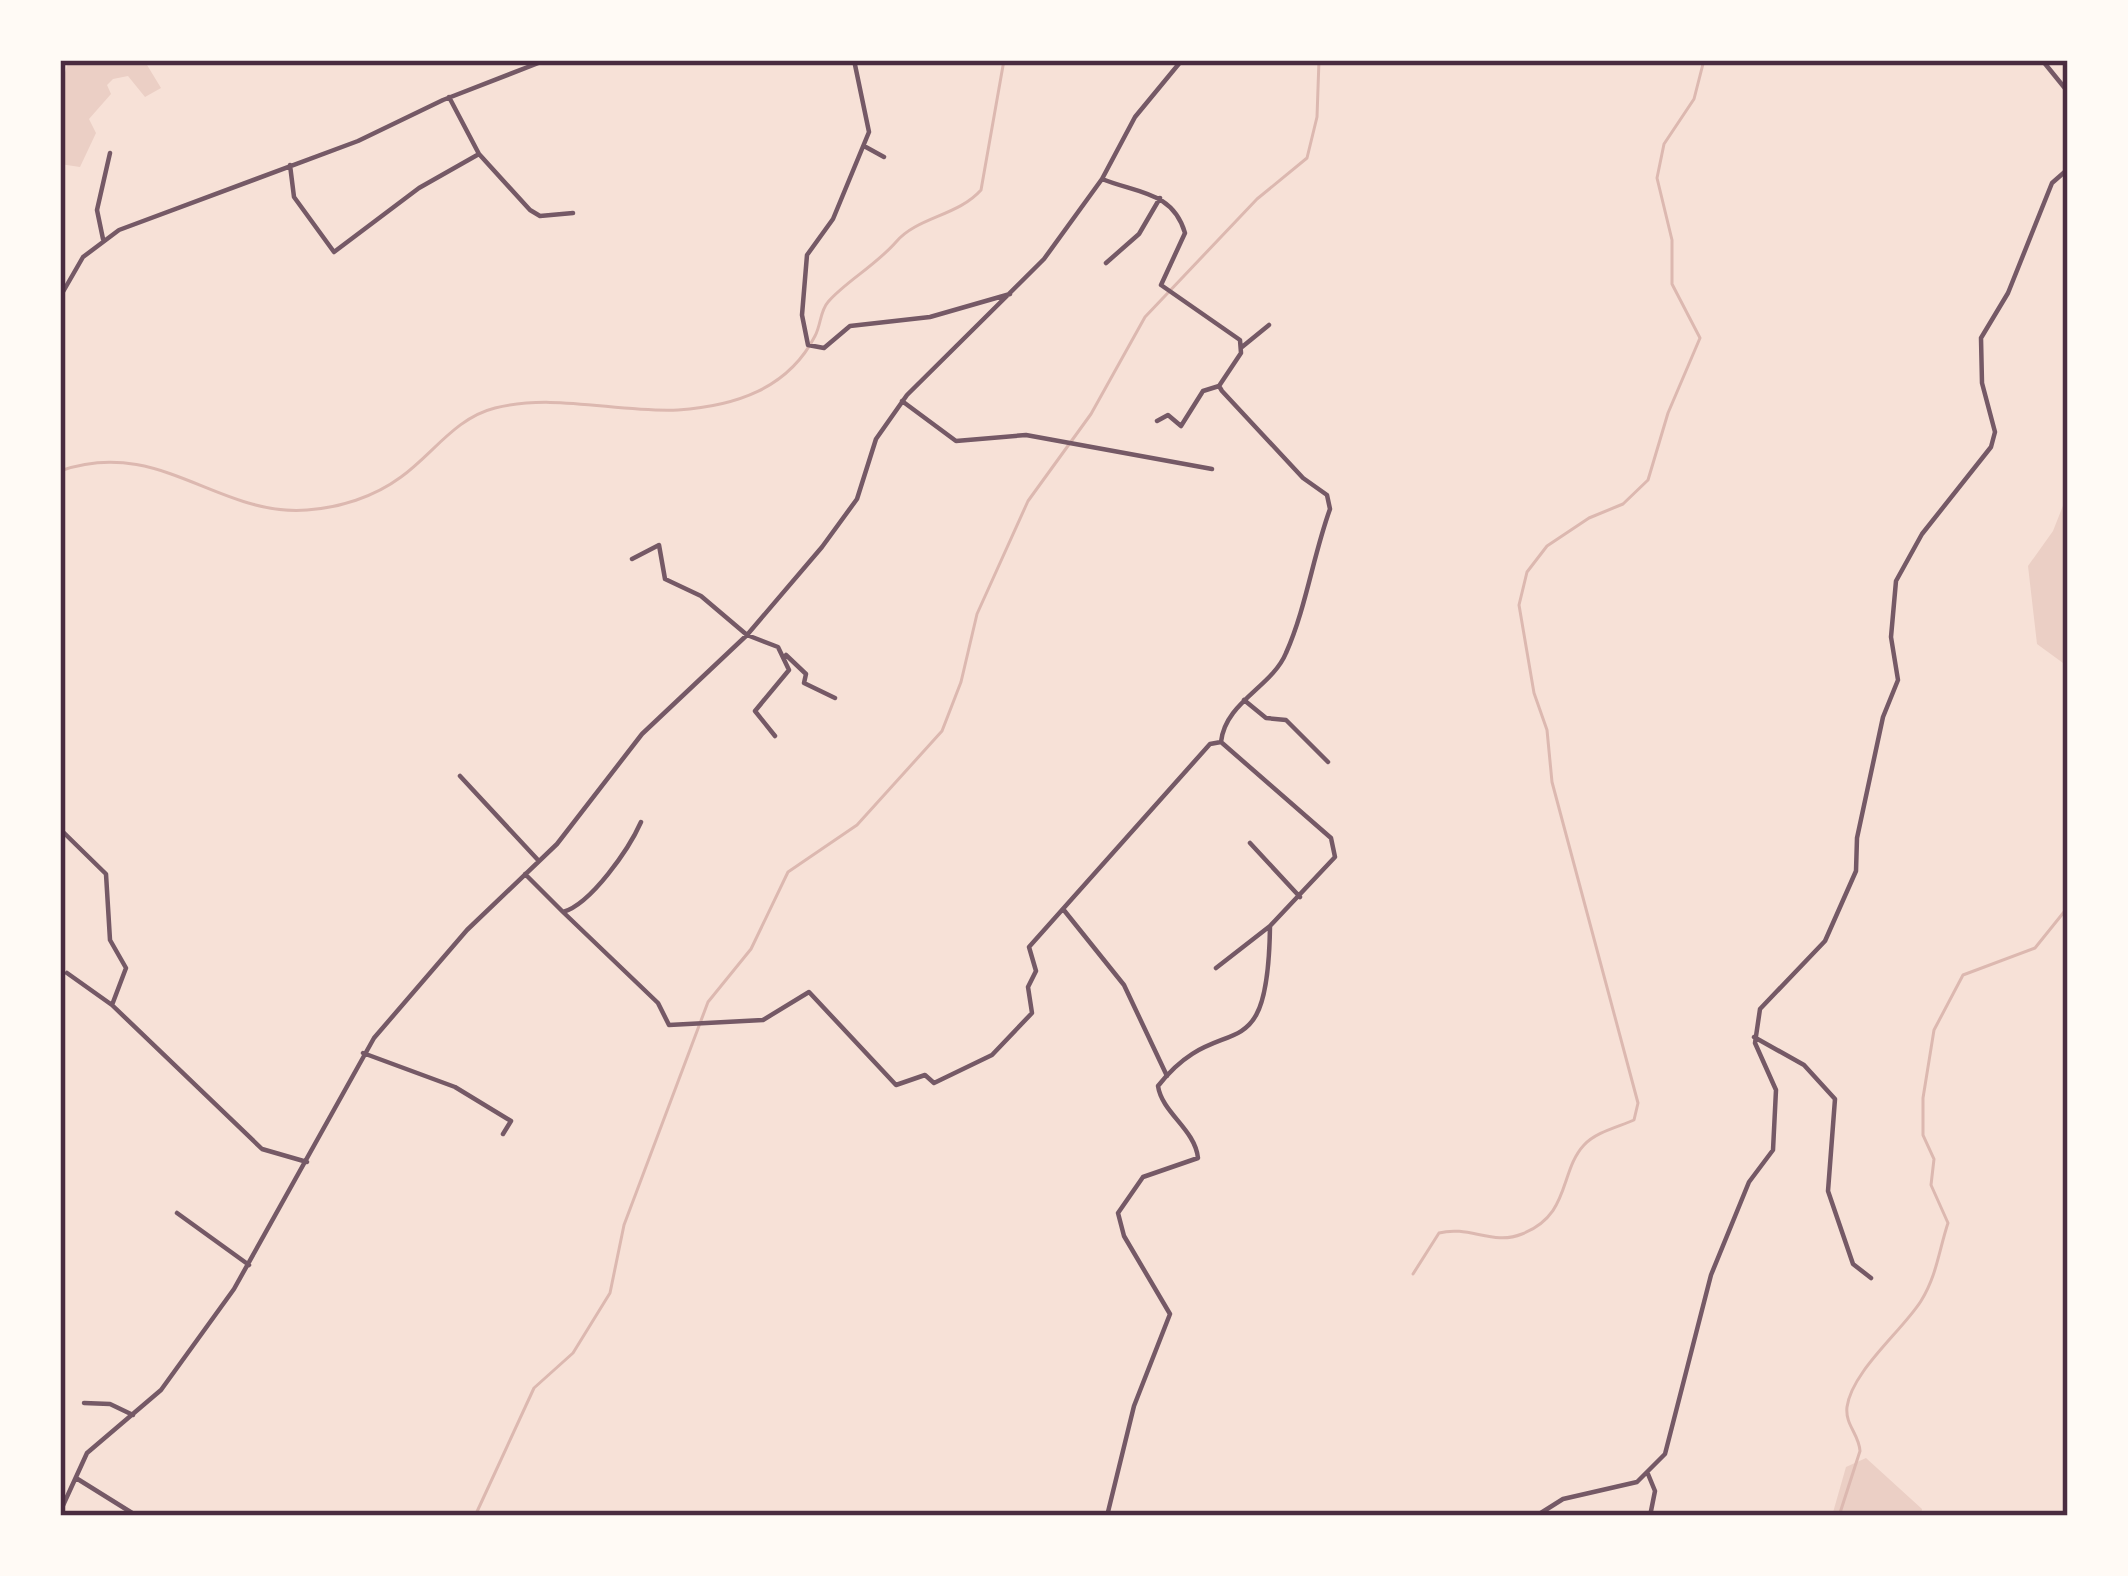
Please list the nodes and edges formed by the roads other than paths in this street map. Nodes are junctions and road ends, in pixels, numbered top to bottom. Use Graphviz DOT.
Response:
graph roads {
  1 [pos="546,60"];
  2 [pos="854,60"];
  3 [pos="1183,60"];
  4 [pos="2042,60"];
  5 [pos="2068,92"];
  6 [pos="449,97"];
  7 [pos="864,146"];
  8 [pos="110,153"];
  9 [pos="479,154"];
  10 [pos="884,157"];
  11 [pos="290,165"];
  12 [pos="2068,169"];
  13 [pos="1102,179"];
  14 [pos="1160,198"];
  15 [pos="573,213"];
  16 [pos="103,239"];
  17 [pos="1106,263"];
  18 [pos="1012,294"];
  19 [pos="60,297"];
  20 [pos="1269,326"];
  21 [pos="1242,347"];
  22 [pos="1219,386"];
  23 [pos="902,401"];
  24 [pos="1156,422"];
  25 [pos="1212,469"];
  26 [pos="632,560"];
  27 [pos="747,635"];
  28 [pos="778,647"];
  29 [pos="835,698"];
  30 [pos="1244,700"];
  31 [pos="776,736"];
  32 [pos="1221,742"];
  33 [pos="1328,762"];
  34 [pos="460,776"];
  35 [pos="641,822"];
  36 [pos="60,829"];
  37 [pos="1250,843"];
  38 [pos="538,861"];
  39 [pos="525,874"];
  40 [pos="1300,897"];
  41 [pos="1062,908"];
  42 [pos="563,912"];
  43 [pos="1270,926"];
  44 [pos="1216,968"];
  45 [pos="67,973"];
  46 [pos="112,1005"];
  47 [pos="1754,1036"];
  48 [pos="363,1053"];
  49 [pos="1167,1076"];
  50 [pos="503,1134"];
  51 [pos="308,1162"];
  52 [pos="177,1213"];
  53 [pos="249,1265"];
  54 [pos="1871,1278"];
  55 [pos="84,1403"];
  56 [pos="133,1415"];
  57 [pos="1648,1474"];
  58 [pos="76,1478"];
  59 [pos="60,1512"];
  60 [pos="137,1516"];
  61 [pos="1107,1516"];
  62 [pos="1536,1516"];
  63 [pos="1650,1516"];
  1 -- 6 [label="street"];
  2 -- 7 [label="street"];
  3 -- 13 [label="street"];
  4 -- 5 [label="street"];
  6 -- 9 [label="street"];
  6 -- 11 [label="street"];
  7 -- 10 [label="street"];
  7 -- 18 [label="street"];
  8 -- 16 [label="street"];
  9 -- 11 [label="street"];
  9 -- 15 [label="street"];
  11 -- 16 [label="street"];
  12 -- 47 [label="street"];
  13 -- 14 [label="street"];
  13 -- 18 [label="street"];
  14 -- 17 [label="street"];
  14 -- 21 [label="street"];
  16 -- 19 [label="street"];
  18 -- 23 [label="street"];
  20 -- 21 [label="street"];
  21 -- 22 [label="street"];
  22 -- 24 [label="street"];
  22 -- 30 [label="street"];
  23 -- 25 [label="street"];
  23 -- 27 [label="street"];
  26 -- 27 [label="street"];
  27 -- 28 [label="street"];
  27 -- 38 [label="street"];
  28 -- 29 [label="street"];
  28 -- 31 [label="street"];
  30 -- 32 [label="street"];
  30 -- 33 [label="street"];
  32 -- 40 [label="street"];
  32 -- 41 [label="street"];
  34 -- 38 [label="street"];
  35 -- 42 [label="street"];
  36 -- 46 [label="street"];
  37 -- 40 [label="street"];
  38 -- 39 [label="street"];
  39 -- 42 [label="street"];
  39 -- 48 [label="street"];
  40 -- 43 [label="street"];
  41 -- 42 [label="street"];
  41 -- 49 [label="street"];
  43 -- 44 [label="street"];
  43 -- 49 [label="street"];
  45 -- 46 [label="street"];
  46 -- 51 [label="street"];
  47 -- 54 [label="street"];
  47 -- 57 [label="street"];
  48 -- 50 [label="street"];
  48 -- 51 [label="street"];
  49 -- 61 [label="street"];
  51 -- 53 [label="street"];
  52 -- 53 [label="street"];
  53 -- 56 [label="street"];
  55 -- 56 [label="street"];
  56 -- 58 [label="street"];
  57 -- 62 [label="street"];
  57 -- 63 [label="street"];
  58 -- 59 [label="street"];
  58 -- 60 [label="street"];
}
